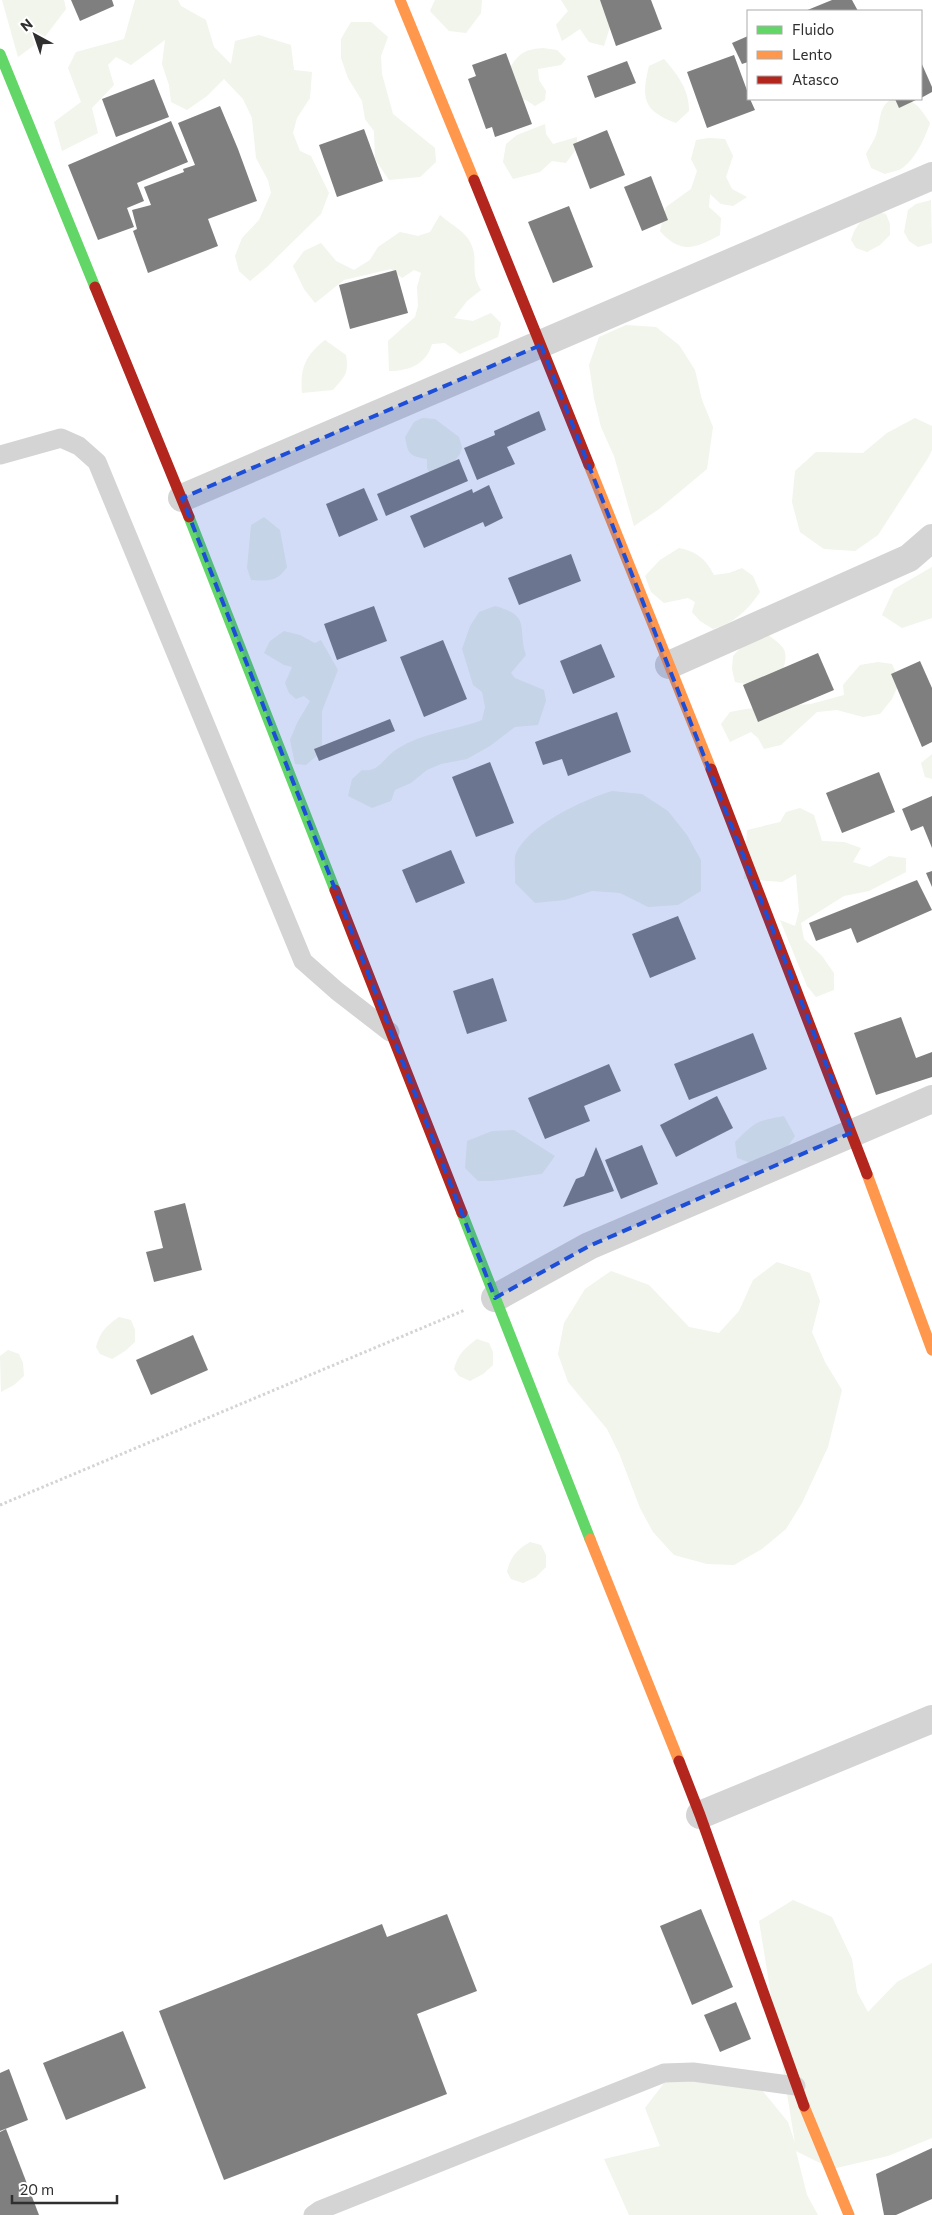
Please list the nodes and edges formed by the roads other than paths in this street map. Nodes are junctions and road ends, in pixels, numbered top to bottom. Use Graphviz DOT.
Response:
graph roads {
  1 [pos="400,0"];
  2 [pos="0,54"];
  3 [pos="932,176"];
  4 [pos="541,345"];
  5 [pos="0,455"];
  6 [pos="182,498"];
  7 [pos="932,538"];
  8 [pos="669,665"];
  9 [pos="391,1033"];
  10 [pos="932,1099"];
  11 [pos="853,1132"];
  12 [pos="495,1298"];
  13 [pos="932,1350"];
  14 [pos="932,1719"];
  15 [pos="700,1814"];
  16 [pos="796,2086"];
  17 [pos="313,2215"];
  18 [pos="849,2215"];
  1 -- 4 [label="street"];
  2 -- 6 [label="street"];
  3 -- 4 [label="street"];
  4 -- 6 [label="street"];
  4 -- 8 [label="street"];
  5 -- 9 [label="lane"];
  6 -- 9 [label="street"];
  7 -- 8 [label="street"];
  8 -- 11 [label="street"];
  9 -- 12 [label="street"];
  10 -- 11 [label="street"];
  11 -- 12 [label="street"];
  11 -- 13 [label="street"];
  12 -- 15 [label="street"];
  14 -- 15 [label="street"];
  15 -- 16 [label="street"];
  16 -- 17 [label="lane"];
  16 -- 18 [label="street"];
}
